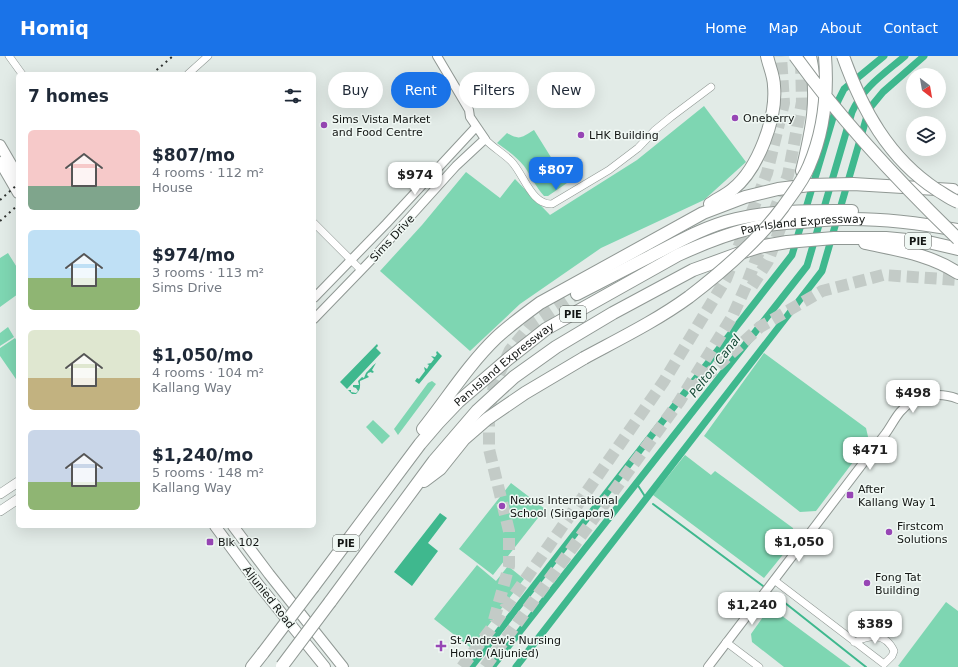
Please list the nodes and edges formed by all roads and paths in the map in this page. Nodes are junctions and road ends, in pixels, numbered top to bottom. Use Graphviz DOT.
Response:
graph roads {
  1 [pos="9,56"];
  2 [pos="208,56"];
  3 [pos="432,56"];
  4 [pos="437,56"];
  5 [pos="767,56"];
  6 [pos="795,56"];
  7 [pos="810,56"];
  8 [pos="825,56"];
  9 [pos="843,56"];
  10 [pos="21,72"];
  11 [pos="190,72"];
  12 [pos="711,87"];
  13 [pos="470,117"];
  14 [pos="476,127"];
  15 [pos="487,141"];
  16 [pos="0,145"];
  17 [pos="0,162"];
  18 [pos="802,171"];
  19 [pos="16,173"];
  20 [pos="16,190"];
  21 [pos="955,191"];
  22 [pos="958,202"];
  23 [pos="703,213"];
  24 [pos="843,215"];
  25 [pos="316,226"];
  26 [pos="958,230"];
  27 [pos="837,238"];
  28 [pos="958,239"];
  29 [pos="958,249"];
  30 [pos="352,260"];
  31 [pos="361,270"];
  32 [pos="958,273"];
  33 [pos="577,294"];
  34 [pos="316,296"];
  35 [pos="316,317"];
  36 [pos="958,399"];
  37 [pos="420,444"];
  38 [pos="441,460"];
  39 [pos="16,483"];
  40 [pos="0,494"];
  41 [pos="16,500"];
  42 [pos="0,511"];
  43 [pos="216,528"];
  44 [pos="234,528"];
  45 [pos="772,583"];
  46 [pos="726,642"];
  47 [pos="854,642"];
  48 [pos="252,667"];
  49 [pos="281,667"];
  50 [pos="325,667"];
  51 [pos="343,667"];
  52 [pos="708,667"];
  53 [pos="759,667"];
  1 -- 10 [label="street"];
  2 -- 11 [label="street"];
  3 -- 13 [label="street"];
  4 -- 13 [label="street"];
  5 -- 23 [label="highway"];
  6 -- 28 [label="highway, bridge"];
  7 -- 18 [label="highway"];
  8 -- 38 [label="highway, bridge"];
  9 -- 22 [label="highway, bridge"];
  12 -- 15 [label="street"];
  13 -- 14 [label="street"];
  14 -- 15 [label="street"];
  14 -- 30 [label="street, Sims Drive"];
  15 -- 31 [label="street, Sims Drive"];
  16 -- 19 [label="main road"];
  17 -- 20 [label="main road"];
  21 -- 23 [label="highway"];
  23 -- 37 [label="highway"];
  24 -- 26 [label="highway, Pan-Island Expressway / PIE"];
  24 -- 33 [label="highway"];
  24 -- 37 [label="highway, Pan-Island Expressway / PIE"];
  25 -- 30 [label="street"];
  27 -- 29 [label="highway, Pan-Island Expressway / PIE"];
  27 -- 32 [label="highway"];
  27 -- 38 [label="highway, Pan-Island Expressway / PIE"];
  30 -- 31 [label="street"];
  30 -- 34 [label="street, Sims Drive"];
  31 -- 35 [label="street, Sims Drive"];
  36 -- 45 [label="street"];
  37 -- 48 [label="highway, Pan-Island Expressway / PIE, bridge"];
  38 -- 49 [label="highway, PIE, bridge"];
  39 -- 40 [label="main road"];
  41 -- 42 [label="main road"];
  43 -- 50 [label="main road, Aljunied Road"];
  44 -- 51 [label="main road, Aljunied Road"];
  45 -- 46 [label="street"];
  45 -- 47 [label="street"];
  46 -- 52 [label="street"];
  46 -- 53 [label="street"];
  47 -- 47 [label="street"];
}
